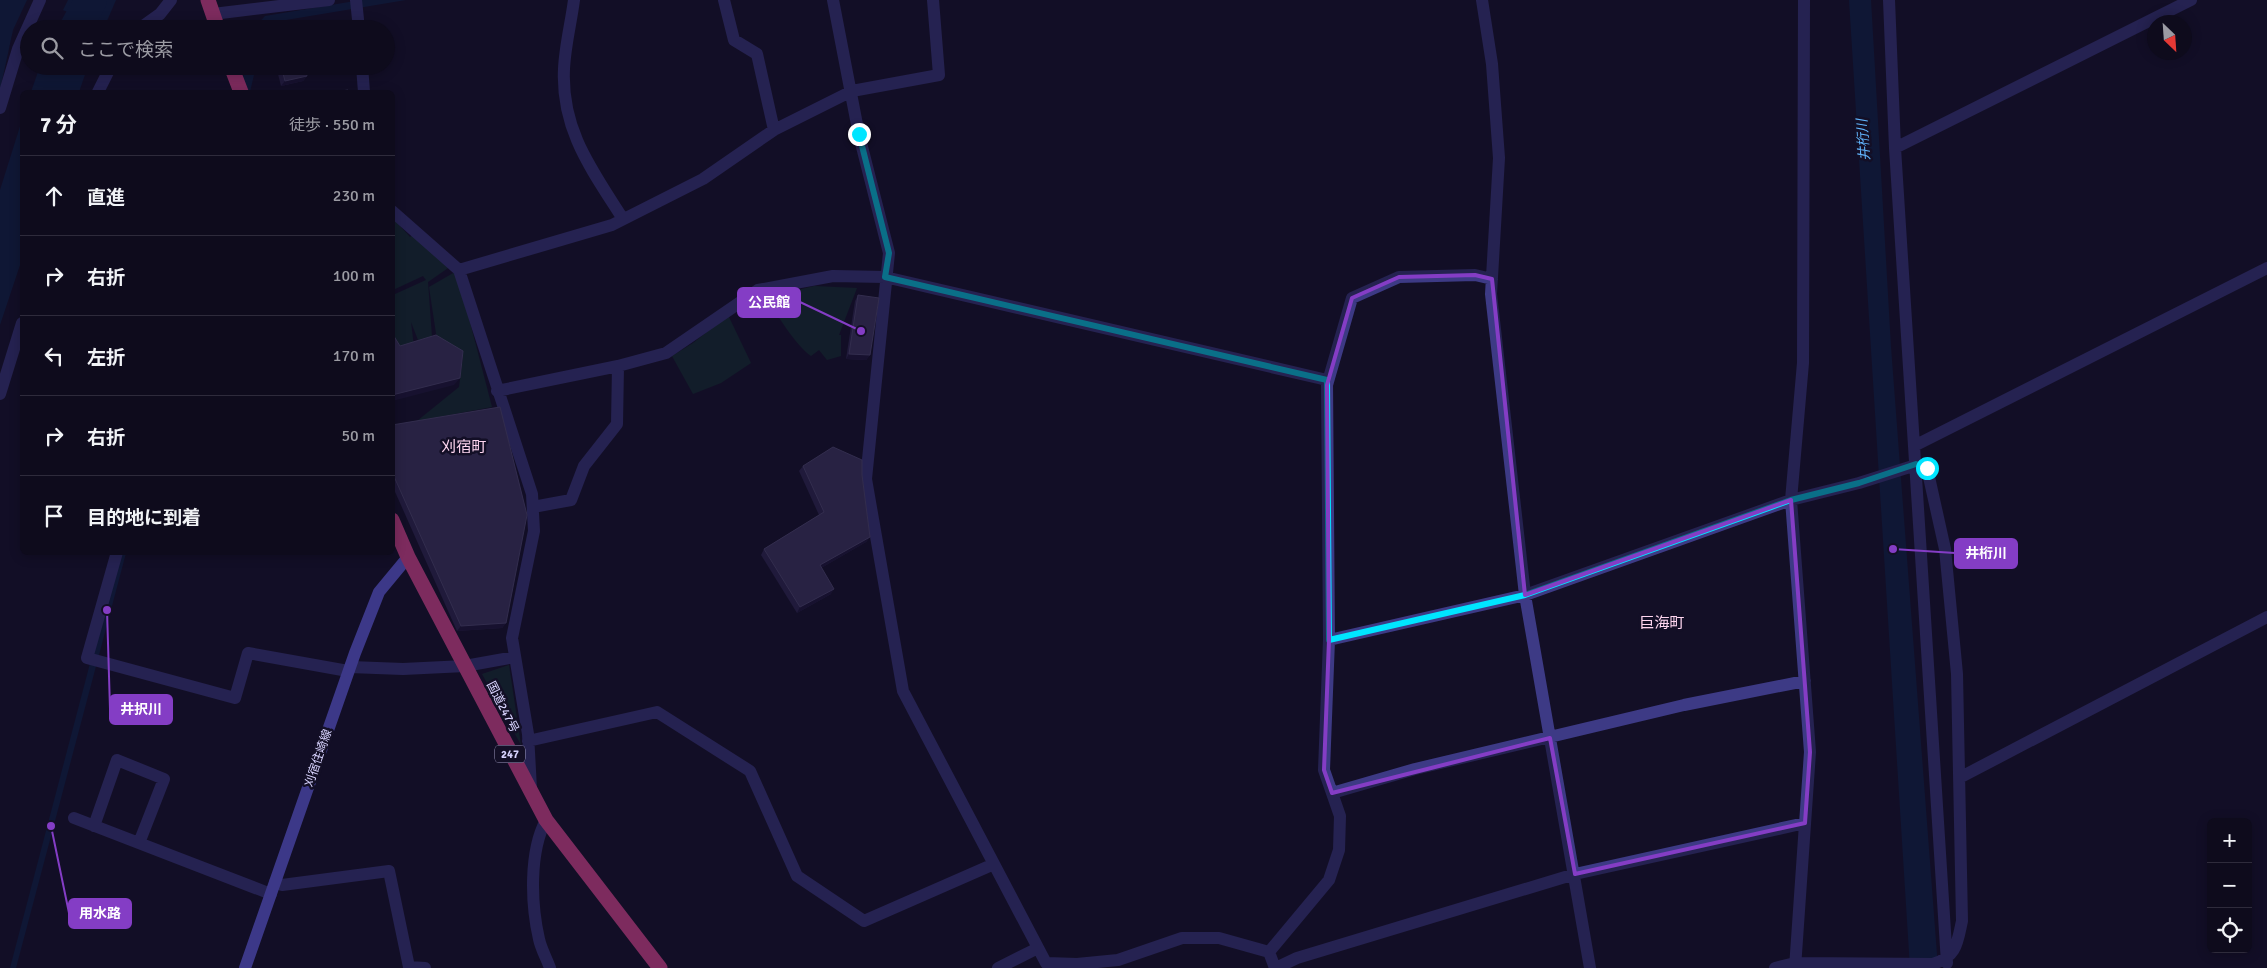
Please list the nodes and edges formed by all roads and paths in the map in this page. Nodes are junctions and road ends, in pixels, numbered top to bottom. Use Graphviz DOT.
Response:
graph roads {
  1 [pos="40,0"];
  2 [pos="171,0"];
  3 [pos="323,0"];
  4 [pos="356,0"];
  5 [pos="574,0"];
  6 [pos="724,0"];
  7 [pos="833,0"];
  8 [pos="933,0"];
  9 [pos="1482,0"];
  10 [pos="1804,0"];
  11 [pos="1888,0"];
  12 [pos="2191,0"];
  13 [pos="211,7"];
  14 [pos="31,20"];
  15 [pos="152,20"];
  16 [pos="215,20"];
  17 [pos="358,20"];
  18 [pos="20,45"];
  19 [pos="106,75"];
  20 [pos="234,75"];
  21 [pos="363,75"];
  22 [pos="99,90"];
  23 [pos="240,90"];
  24 [pos="364,90"];
  25 [pos="852,91"];
  26 [pos="0,108"];
  27 [pos="774,130"];
  28 [pos="1895,148"];
  29 [pos="395,215"];
  30 [pos="623,219"];
  31 [pos="2267,268"];
  32 [pos="459,270"];
  33 [pos="885,277"];
  34 [pos="1492,279"];
  35 [pos="20,329"];
  36 [pos="618,366"];
  37 [pos="1327,385"];
  38 [pos="497,391"];
  39 [pos="0,394"];
  40 [pos="1914,446"];
  41 [pos="1916,464"];
  42 [pos="1791,500"];
  43 [pos="533,506"];
  44 [pos="395,527"];
  45 [pos="115,555"];
  46 [pos="408,557"];
  47 [pos="1525,595"];
  48 [pos="2267,617"];
  49 [pos="1329,640"];
  50 [pos="515,657"];
  51 [pos="465,666"];
  52 [pos="349,669"];
  53 [pos="1805,681"];
  54 [pos="1550,738"];
  55 [pos="528,741"];
  56 [pos="1960,777"];
  57 [pos="1332,793"];
  58 [pos="531,794"];
  59 [pos="74,818"];
  60 [pos="546,820"];
  61 [pos="1805,823"];
  62 [pos="94,826"];
  63 [pos="139,843"];
  64 [pos="994,864"];
  65 [pos="1575,874"];
  66 [pos="275,882"];
  67 [pos="271,894"];
  68 [pos="1038,948"];
  69 [pos="1269,952"];
  70 [pos="1947,964"];
  71 [pos="1795,966"];
  72 [pos="245,968"];
  73 [pos="425,968"];
  74 [pos="550,968"];
  75 [pos="660,968"];
  76 [pos="998,968"];
  77 [pos="1276,968"];
  78 [pos="1590,968"];
  79 [pos="1775,968"];
  1 -- 14 [label="street"];
  2 -- 15 [label="street"];
  3 -- 13 [label="street"];
  4 -- 17 [label="street"];
  5 -- 30 [label="street"];
  6 -- 27 [label="street"];
  7 -- 25 [label="street"];
  8 -- 25 [label="street"];
  9 -- 34 [label="street"];
  10 -- 42 [label="street"];
  11 -- 28 [label="street"];
  12 -- 28 [label="street"];
  13 -- 16 [label="highway"];
  18 -- 26 [label="street"];
  19 -- 22 [label="street"];
  20 -- 23 [label="highway"];
  21 -- 24 [label="street"];
  25 -- 27 [label="street"];
  25 -- 33 [label="street"];
  27 -- 30 [label="street"];
  28 -- 40 [label="street"];
  29 -- 32 [label="street"];
  30 -- 32 [label="street"];
  31 -- 40 [label="street"];
  32 -- 38 [label="street"];
  33 -- 36 [label="street"];
  33 -- 37 [label="street"];
  33 -- 64 [label="street"];
  34 -- 37 [label="street"];
  34 -- 47 [label="street"];
  35 -- 39 [label="street"];
  36 -- 38 [label="street"];
  36 -- 43 [label="street"];
  37 -- 49 [label="street"];
  38 -- 43 [label="street"];
  40 -- 41 [label="street"];
  41 -- 42 [label="street"];
  41 -- 56 [label="street"];
  41 -- 70 [label="street"];
  42 -- 47 [label="street"];
  42 -- 53 [label="street"];
  43 -- 50 [label="street"];
  44 -- 46 [label="highway, 国道247号 / 247"];
  45 -- 52 [label="street"];
  46 -- 51 [label="highway, 国道247号 / 247"];
  46 -- 52 [label="main road, 刈宿住崎線"];
  47 -- 49 [label="street"];
  47 -- 54 [label="street"];
  48 -- 56 [label="street"];
  49 -- 57 [label="street"];
  50 -- 51 [label="street"];
  50 -- 55 [label="street"];
  51 -- 52 [label="street"];
  51 -- 58 [label="highway, 国道247号 / 247"];
  52 -- 66 [label="main road, 刈宿住崎線"];
  53 -- 54 [label="street"];
  53 -- 61 [label="street"];
  54 -- 57 [label="street"];
  54 -- 65 [label="street"];
  55 -- 58 [label="street"];
  55 -- 64 [label="street"];
  56 -- 70 [label="street"];
  57 -- 69 [label="street"];
  58 -- 60 [label="highway, 国道247号 / 247"];
  59 -- 62 [label="street"];
  60 -- 74 [label="street"];
  60 -- 75 [label="highway, 国道247号 / 247"];
  61 -- 65 [label="street"];
  61 -- 71 [label="street"];
  62 -- 63 [label="street"];
  62 -- 63 [label="street"];
  63 -- 67 [label="street"];
  64 -- 68 [label="street"];
  65 -- 77 [label="street"];
  65 -- 78 [label="street"];
  66 -- 67 [label="main road, 刈宿住崎線"];
  66 -- 73 [label="street"];
  67 -- 72 [label="main road, 刈宿住崎線"];
  68 -- 69 [label="street"];
  68 -- 76 [label="street"];
  69 -- 77 [label="street"];
  70 -- 71 [label="street"];
  71 -- 79 [label="street"];
}
